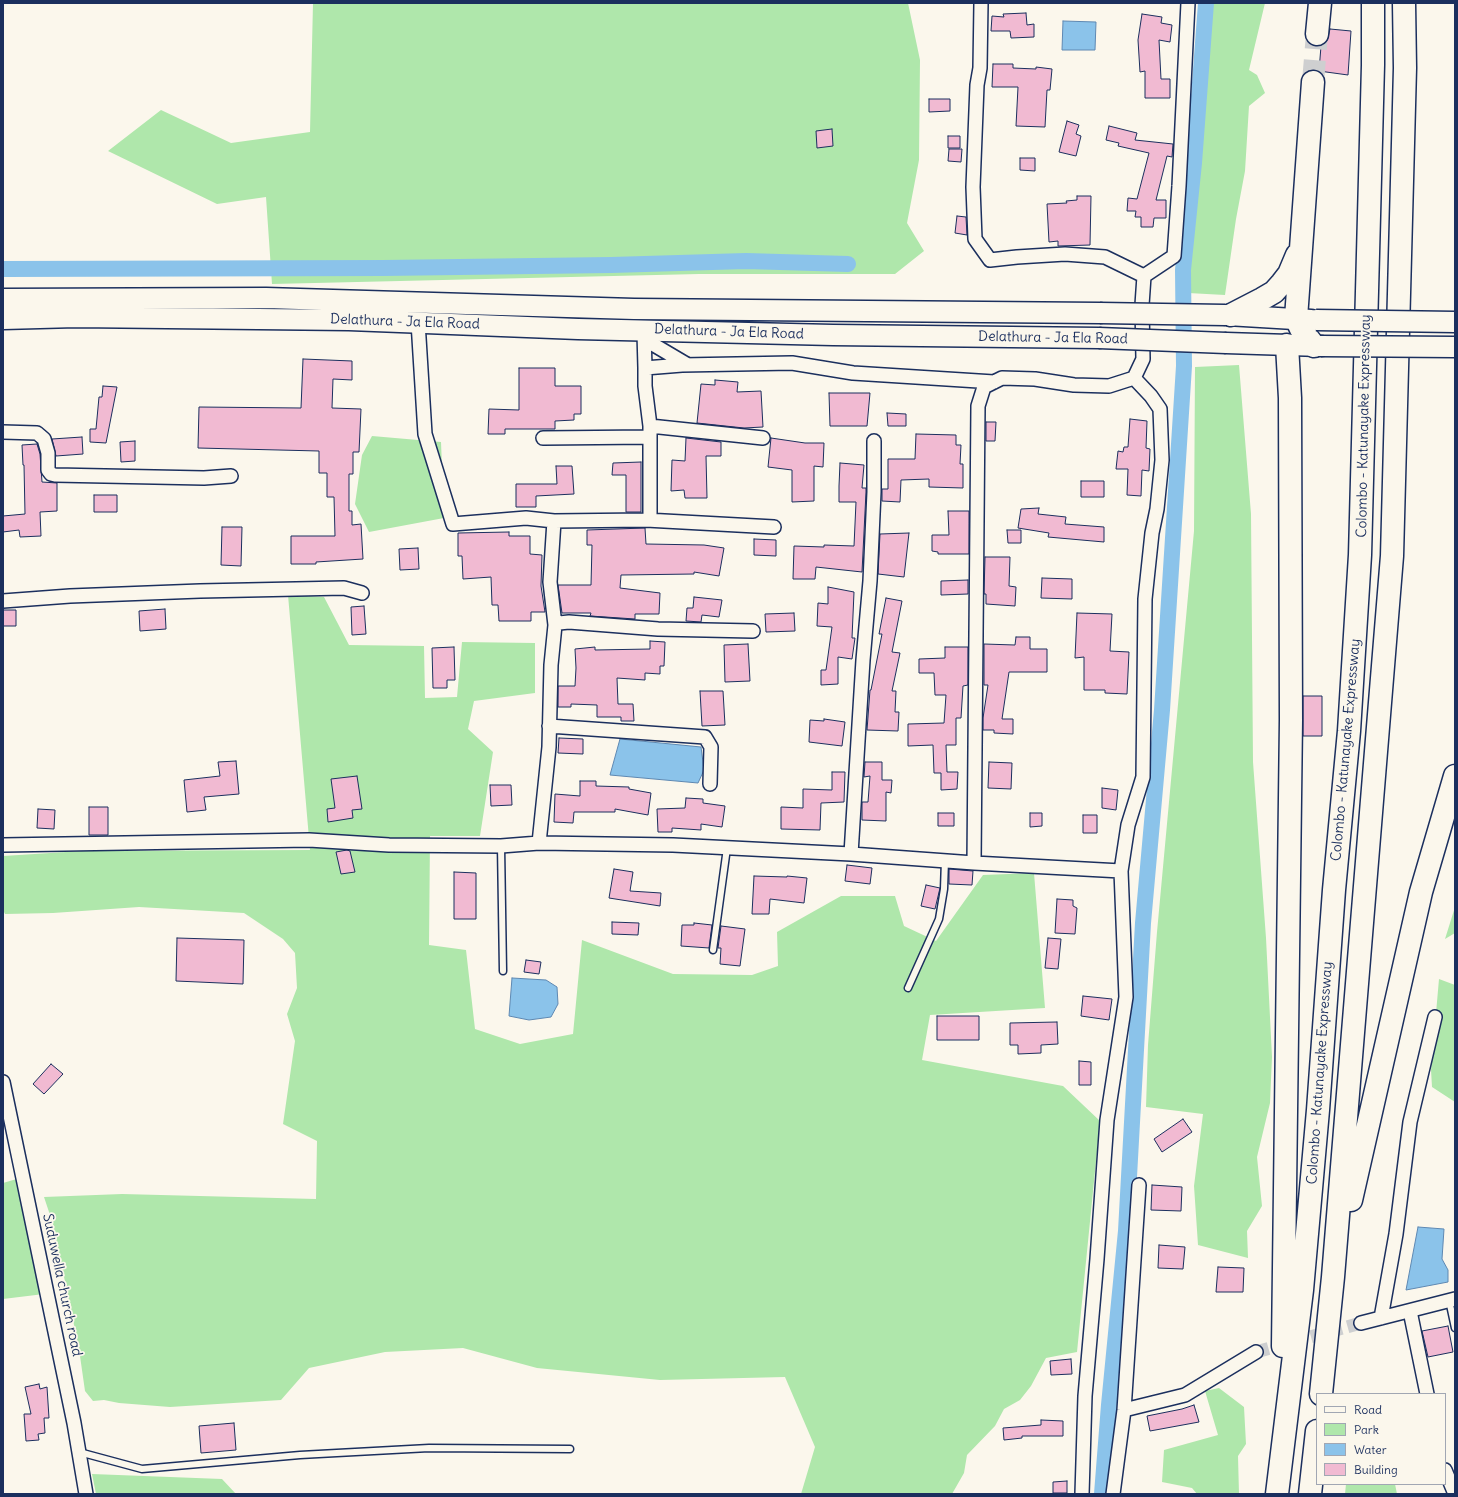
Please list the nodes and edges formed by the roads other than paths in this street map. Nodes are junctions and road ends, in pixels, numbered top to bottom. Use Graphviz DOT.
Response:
graph roads {
  1 [pos="981,3"];
  2 [pos="1188,3"];
  3 [pos="1320,3"];
  4 [pos="1373,3"];
  5 [pos="1404,3"];
  6 [pos="1317,34"];
  7 [pos="1313,82"];
  8 [pos="1301,244"];
  9 [pos="1144,276"];
  10 [pos="3,299"];
  11 [pos="1228,315"];
  12 [pos="3,319"];
  13 [pos="1306,319"];
  14 [pos="418,322"];
  15 [pos="1455,322"];
  16 [pos="644,334"];
  17 [pos="1287,345"];
  18 [pos="1317,346"];
  19 [pos="1455,347"];
  20 [pos="688,365"];
  21 [pos="645,368"];
  22 [pos="1134,378"];
  23 [pos="994,382"];
  24 [pos="650,431"];
  25 [pos="3,432"];
  26 [pos="543,438"];
  27 [pos="763,438"];
  28 [pos="874,442"];
  29 [pos="231,476"];
  30 [pos="650,520"];
  31 [pos="554,521"];
  32 [pos="774,527"];
  33 [pos="362,593"];
  34 [pos="3,602"];
  35 [pos="554,625"];
  36 [pos="753,631"];
  37 [pos="549,726"];
  38 [pos="1455,776"];
  39 [pos="710,784"];
  40 [pos="540,843"];
  41 [pos="3,845"];
  42 [pos="501,846"];
  43 [pos="727,848"];
  44 [pos="851,854"];
  45 [pos="945,860"];
  46 [pos="974,863"];
  47 [pos="1121,871"];
  48 [pos="713,950"];
  49 [pos="503,971"];
  50 [pos="908,988"];
  51 [pos="1435,1017"];
  52 [pos="3,1082"];
  53 [pos="1139,1185"];
  54 [pos="1333,1278"];
  55 [pos="1452,1300"];
  56 [pos="1410,1311"];
  57 [pos="1381,1318"];
  58 [pos="1361,1323"];
  59 [pos="1455,1328"];
  60 [pos="1256,1352"];
  61 [pos="1321,1393"];
  62 [pos="1427,1393"];
  63 [pos="1124,1410"];
  64 [pos="1316,1441"];
  65 [pos="570,1450"];
  66 [pos="79,1452"];
  67 [pos="1281,1461"];
  68 [pos="1446,1472"];
  69 [pos="86,1494"];
  70 [pos="1082,1494"];
  71 [pos="1113,1494"];
  72 [pos="1277,1494"];
  73 [pos="1310,1494"];
  74 [pos="1455,1494"];
  1 -- 9 [label="street"];
  2 -- 9 [label="street"];
  3 -- 6 [label="highway"];
  4 -- 67 [label="highway, Colombo - Katunayake Expressway"];
  5 -- 54 [label="highway, Colombo - Katunayake Expressway"];
  7 -- 8 [label="highway"];
  8 -- 11 [label="highway"];
  8 -- 13 [label="highway"];
  9 -- 22 [label="street"];
  10 -- 11 [label="main road, Delathura - Ja Ela Road, bridge"];
  11 -- 13 [label="main road, Delathura - Ja Ela Road"];
  12 -- 14 [label="main road, Delathura - Ja Ela Road"];
  13 -- 15 [label="main road, Delathura - Ja Ela Road, bridge"];
  13 -- 18 [label="highway"];
  14 -- 16 [label="main road, Delathura - Ja Ela Road"];
  14 -- 31 [label="street"];
  16 -- 17 [label="main road, Delathura - Ja Ela Road, bridge"];
  16 -- 20 [label="street"];
  16 -- 21 [label="street"];
  17 -- 18 [label="main road, Delathura - Ja Ela Road"];
  17 -- 67 [label="highway"];
  18 -- 19 [label="main road, Delathura - Ja Ela Road, bridge"];
  20 -- 21 [label="street"];
  20 -- 23 [label="street"];
  21 -- 24 [label="street"];
  22 -- 23 [label="street"];
  22 -- 47 [label="street"];
  23 -- 46 [label="street"];
  24 -- 26 [label="street"];
  24 -- 27 [label="street"];
  24 -- 30 [label="street"];
  25 -- 29 [label="street"];
  28 -- 44 [label="street"];
  30 -- 31 [label="street"];
  30 -- 32 [label="street"];
  31 -- 35 [label="street"];
  33 -- 34 [label="street"];
  35 -- 36 [label="street"];
  35 -- 37 [label="street"];
  37 -- 39 [label="street"];
  37 -- 40 [label="street"];
  38 -- 54 [label="highway"];
  40 -- 42 [label="street"];
  40 -- 43 [label="street"];
  41 -- 42 [label="street"];
  42 -- 49 [label="lane"];
  43 -- 44 [label="street"];
  43 -- 48 [label="lane"];
  44 -- 45 [label="street"];
  45 -- 46 [label="street"];
  45 -- 50 [label="lane"];
  46 -- 47 [label="street"];
  47 -- 70 [label="street"];
  51 -- 57 [label="street"];
  52 -- 66 [label="street, Suduwella church road"];
  53 -- 63 [label="street"];
  54 -- 61 [label="highway, Colombo - Katunayake Expressway"];
  55 -- 56 [label="street"];
  55 -- 59 [label="lane"];
  56 -- 57 [label="street"];
  56 -- 62 [label="street"];
  57 -- 58 [label="street"];
  60 -- 63 [label="street"];
  63 -- 71 [label="street"];
  64 -- 73 [label="highway"];
  65 -- 66 [label="lane"];
  66 -- 69 [label="street, Suduwella church road"];
  67 -- 72 [label="highway, Colombo - Katunayake Expressway"];
  68 -- 74 [label="street"];
}
